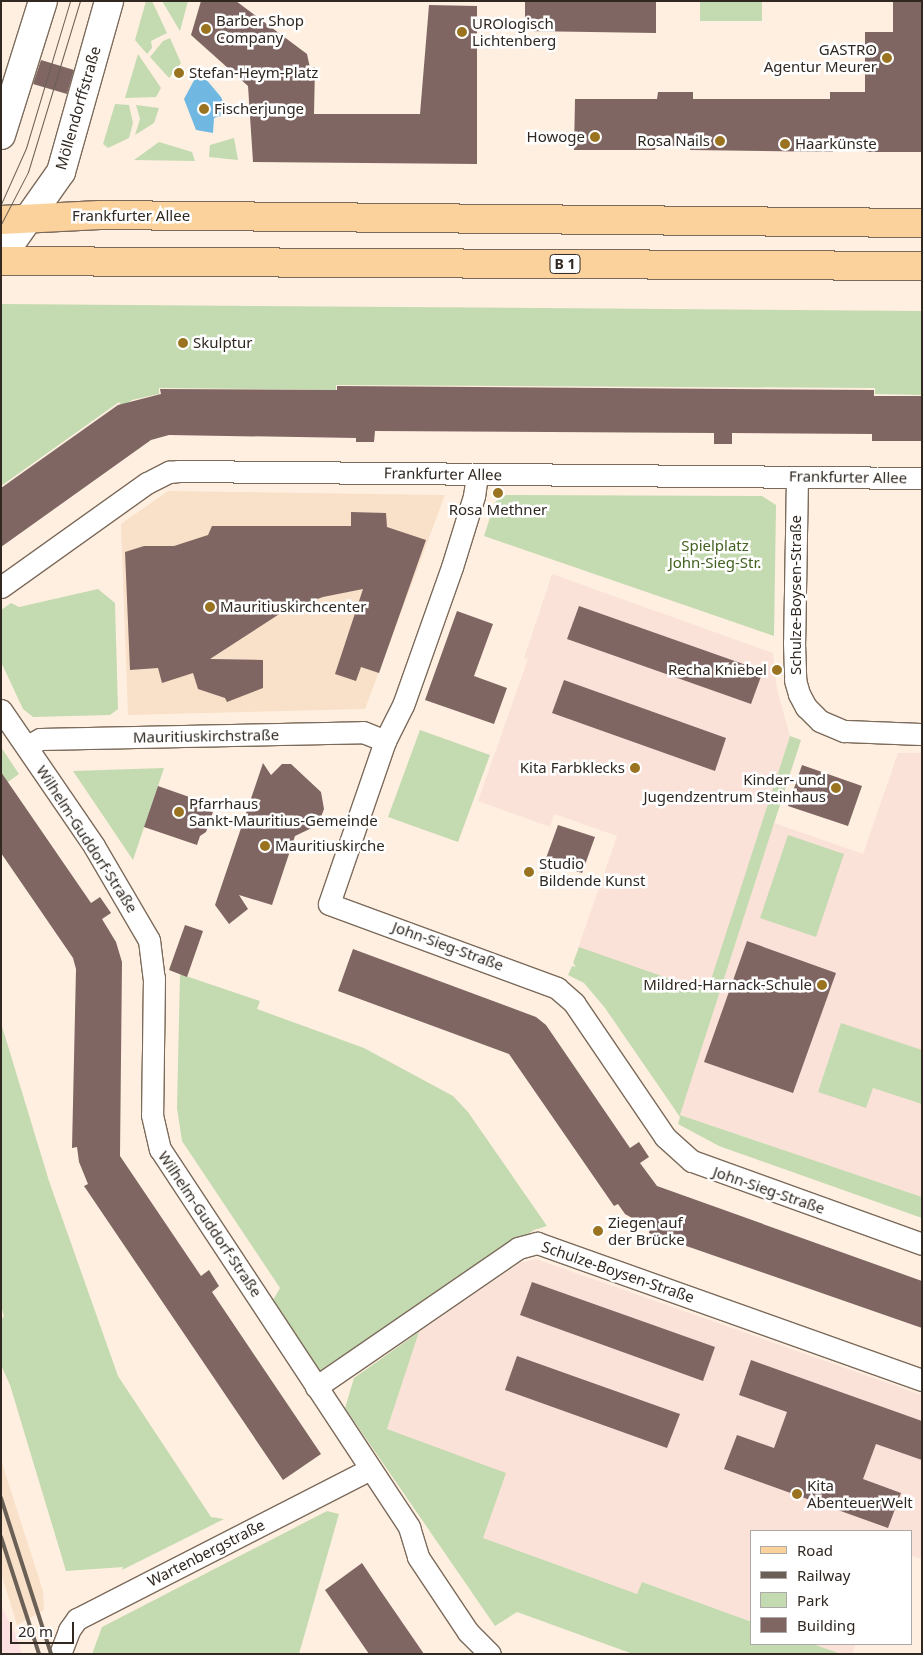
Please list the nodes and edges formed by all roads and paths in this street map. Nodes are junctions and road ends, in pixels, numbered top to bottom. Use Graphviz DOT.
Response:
graph roads {
  1 [pos="43,1"];
  2 [pos="109,1"];
  3 [pos="1,135"];
  4 [pos="30,219"];
  5 [pos="1,220"];
  6 [pos="922,223"];
  7 [pos="1,257"];
  8 [pos="1,261"];
  9 [pos="922,266"];
  10 [pos="477,475"];
  11 [pos="797,477"];
  12 [pos="922,478"];
  13 [pos="1,587"];
  14 [pos="1,710"];
  15 [pos="922,734"];
  16 [pos="385,741"];
  17 [pos="27,746"];
  18 [pos="922,1244"];
  19 [pos="922,1380"];
  20 [pos="316,1387"];
  21 [pos="370,1469"];
  22 [pos="60,1654"];
  23 [pos="490,1654"];
  1 -- 3 [label="main road"];
  2 -- 4 [label="main road, Möllendorffstraße"];
  4 -- 5 [label="main road, Frankfurter Allee"];
  4 -- 6 [label="main road, Frankfurter Allee"];
  4 -- 7 [label="main road, Möllendorffstraße"];
  8 -- 9 [label="main road, B 1"];
  10 -- 11 [label="street, Frankfurter Allee"];
  10 -- 13 [label="street, Frankfurter Allee"];
  10 -- 16 [label="street, John-Sieg-Straße"];
  11 -- 12 [label="street, Frankfurter Allee"];
  11 -- 15 [label="street, Schulze-Boysen-Straße"];
  14 -- 17 [label="street, Wilhelm-Guddorf-Straße"];
  16 -- 17 [label="street, Mauritiuskirchstraße"];
  16 -- 18 [label="street, John-Sieg-Straße"];
  17 -- 20 [label="street, Wilhelm-Guddorf-Straße"];
  19 -- 20 [label="street, Schulze-Boysen-Straße"];
  20 -- 21 [label="street, Wilhelm-Guddorf-Straße"];
  21 -- 22 [label="street, Wartenbergstraße"];
  21 -- 23 [label="street, Wilhelm-Guddorf-Straße"];
}
